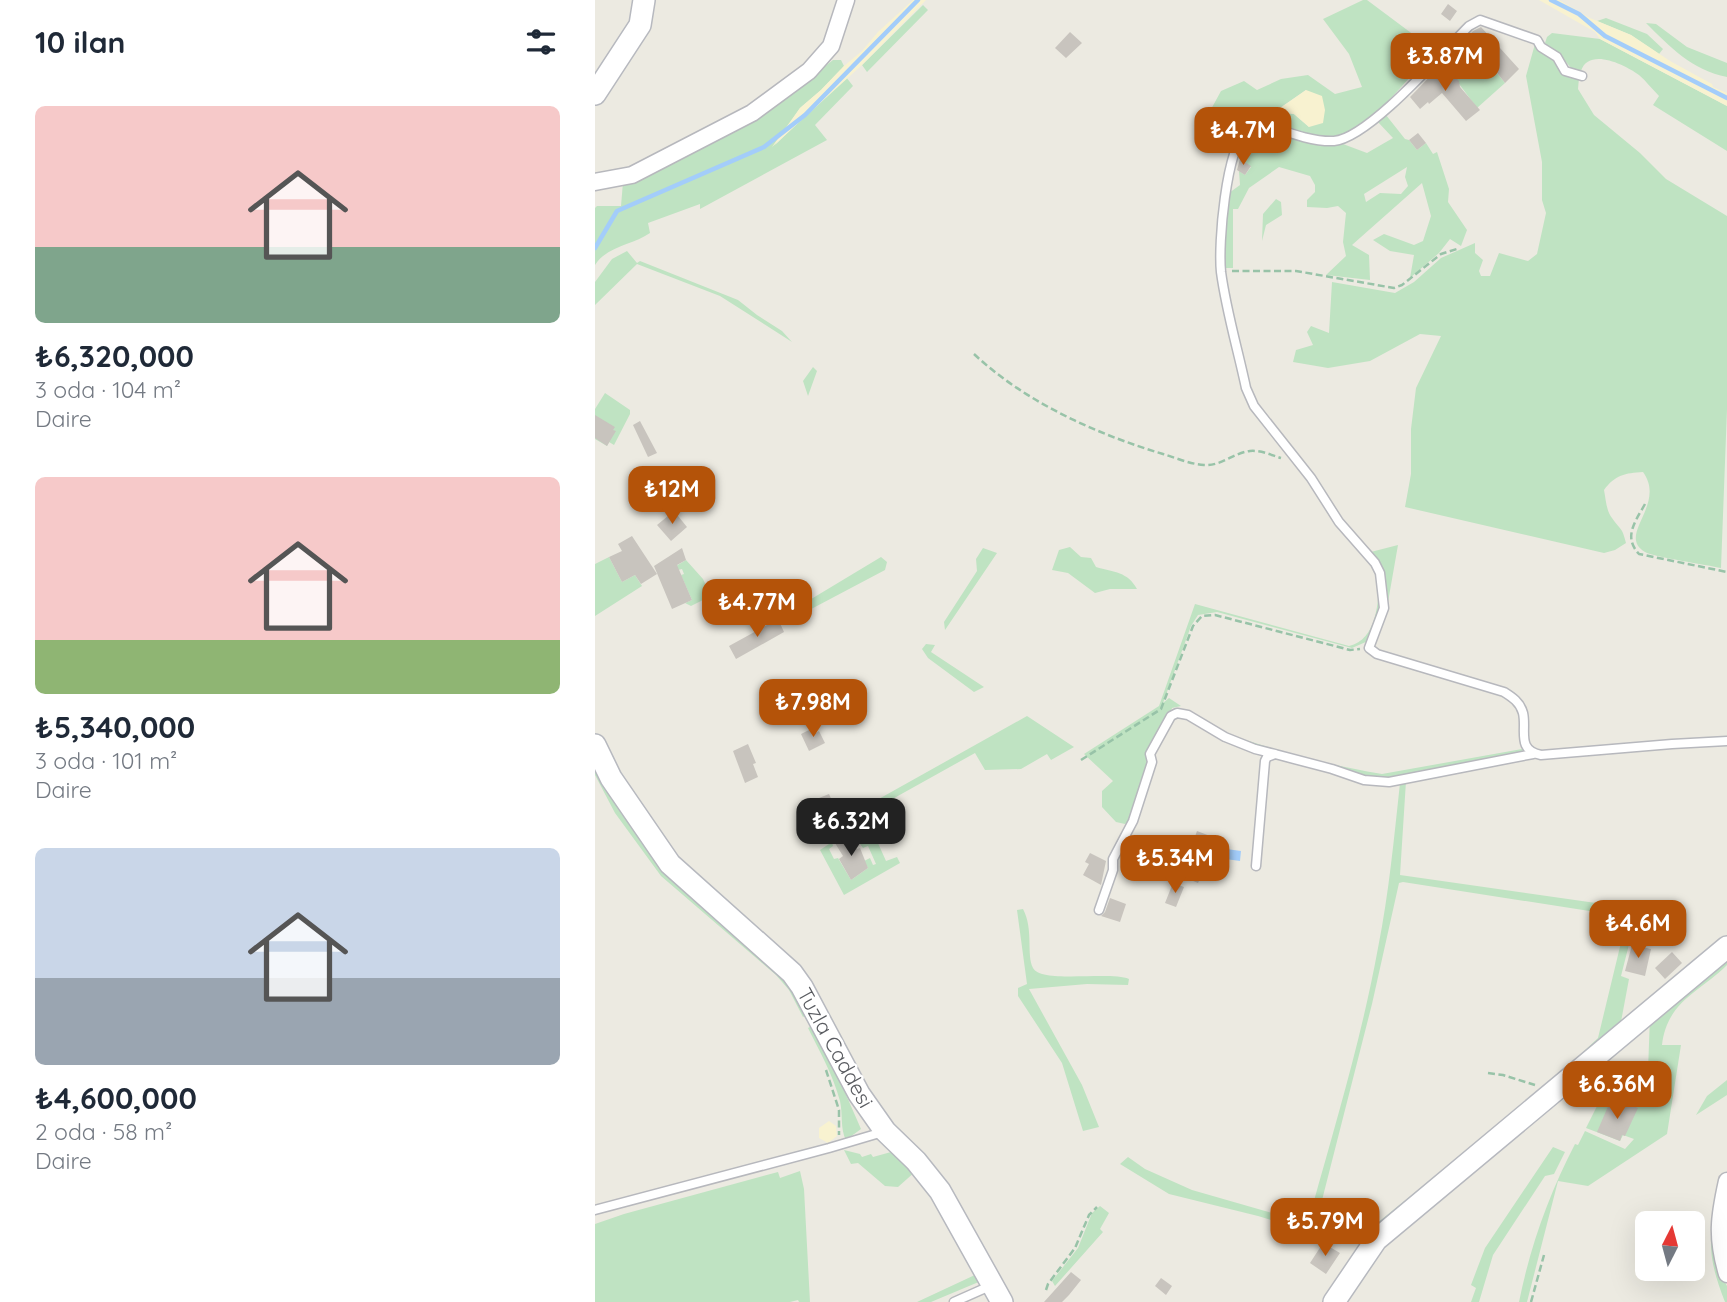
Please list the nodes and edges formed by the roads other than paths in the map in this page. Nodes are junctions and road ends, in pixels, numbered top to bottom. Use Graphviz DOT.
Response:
graph roads {
  1 [pos="644,0"];
  2 [pos="846,0"];
  3 [pos="1581,76"];
  4 [pos="595,94"];
  5 [pos="595,182"];
  6 [pos="1727,741"];
  7 [pos="595,745"];
  8 [pos="1275,754"];
  9 [pos="1533,754"];
  10 [pos="1256,866"];
  11 [pos="1099,910"];
  12 [pos="1727,947"];
  13 [pos="885,1131"];
  14 [pos="1727,1181"];
  15 [pos="595,1210"];
  16 [pos="1727,1274"];
  17 [pos="997,1293"];
  18 [pos="954,1302"];
  19 [pos="1334,1302"];
  1 -- 4 [label="main road"];
  2 -- 5 [label="street"];
  3 -- 9 [label="lane"];
  6 -- 9 [label="lane"];
  7 -- 13 [label="main road, Tuzla Caddesi"];
  8 -- 9 [label="lane"];
  8 -- 10 [label="lane"];
  8 -- 11 [label="lane"];
  12 -- 19 [label="main road"];
  13 -- 15 [label="lane"];
  13 -- 17 [label="main road, Tuzla Caddesi"];
  14 -- 16 [label="street"];
  17 -- 18 [label="lane"];
}
